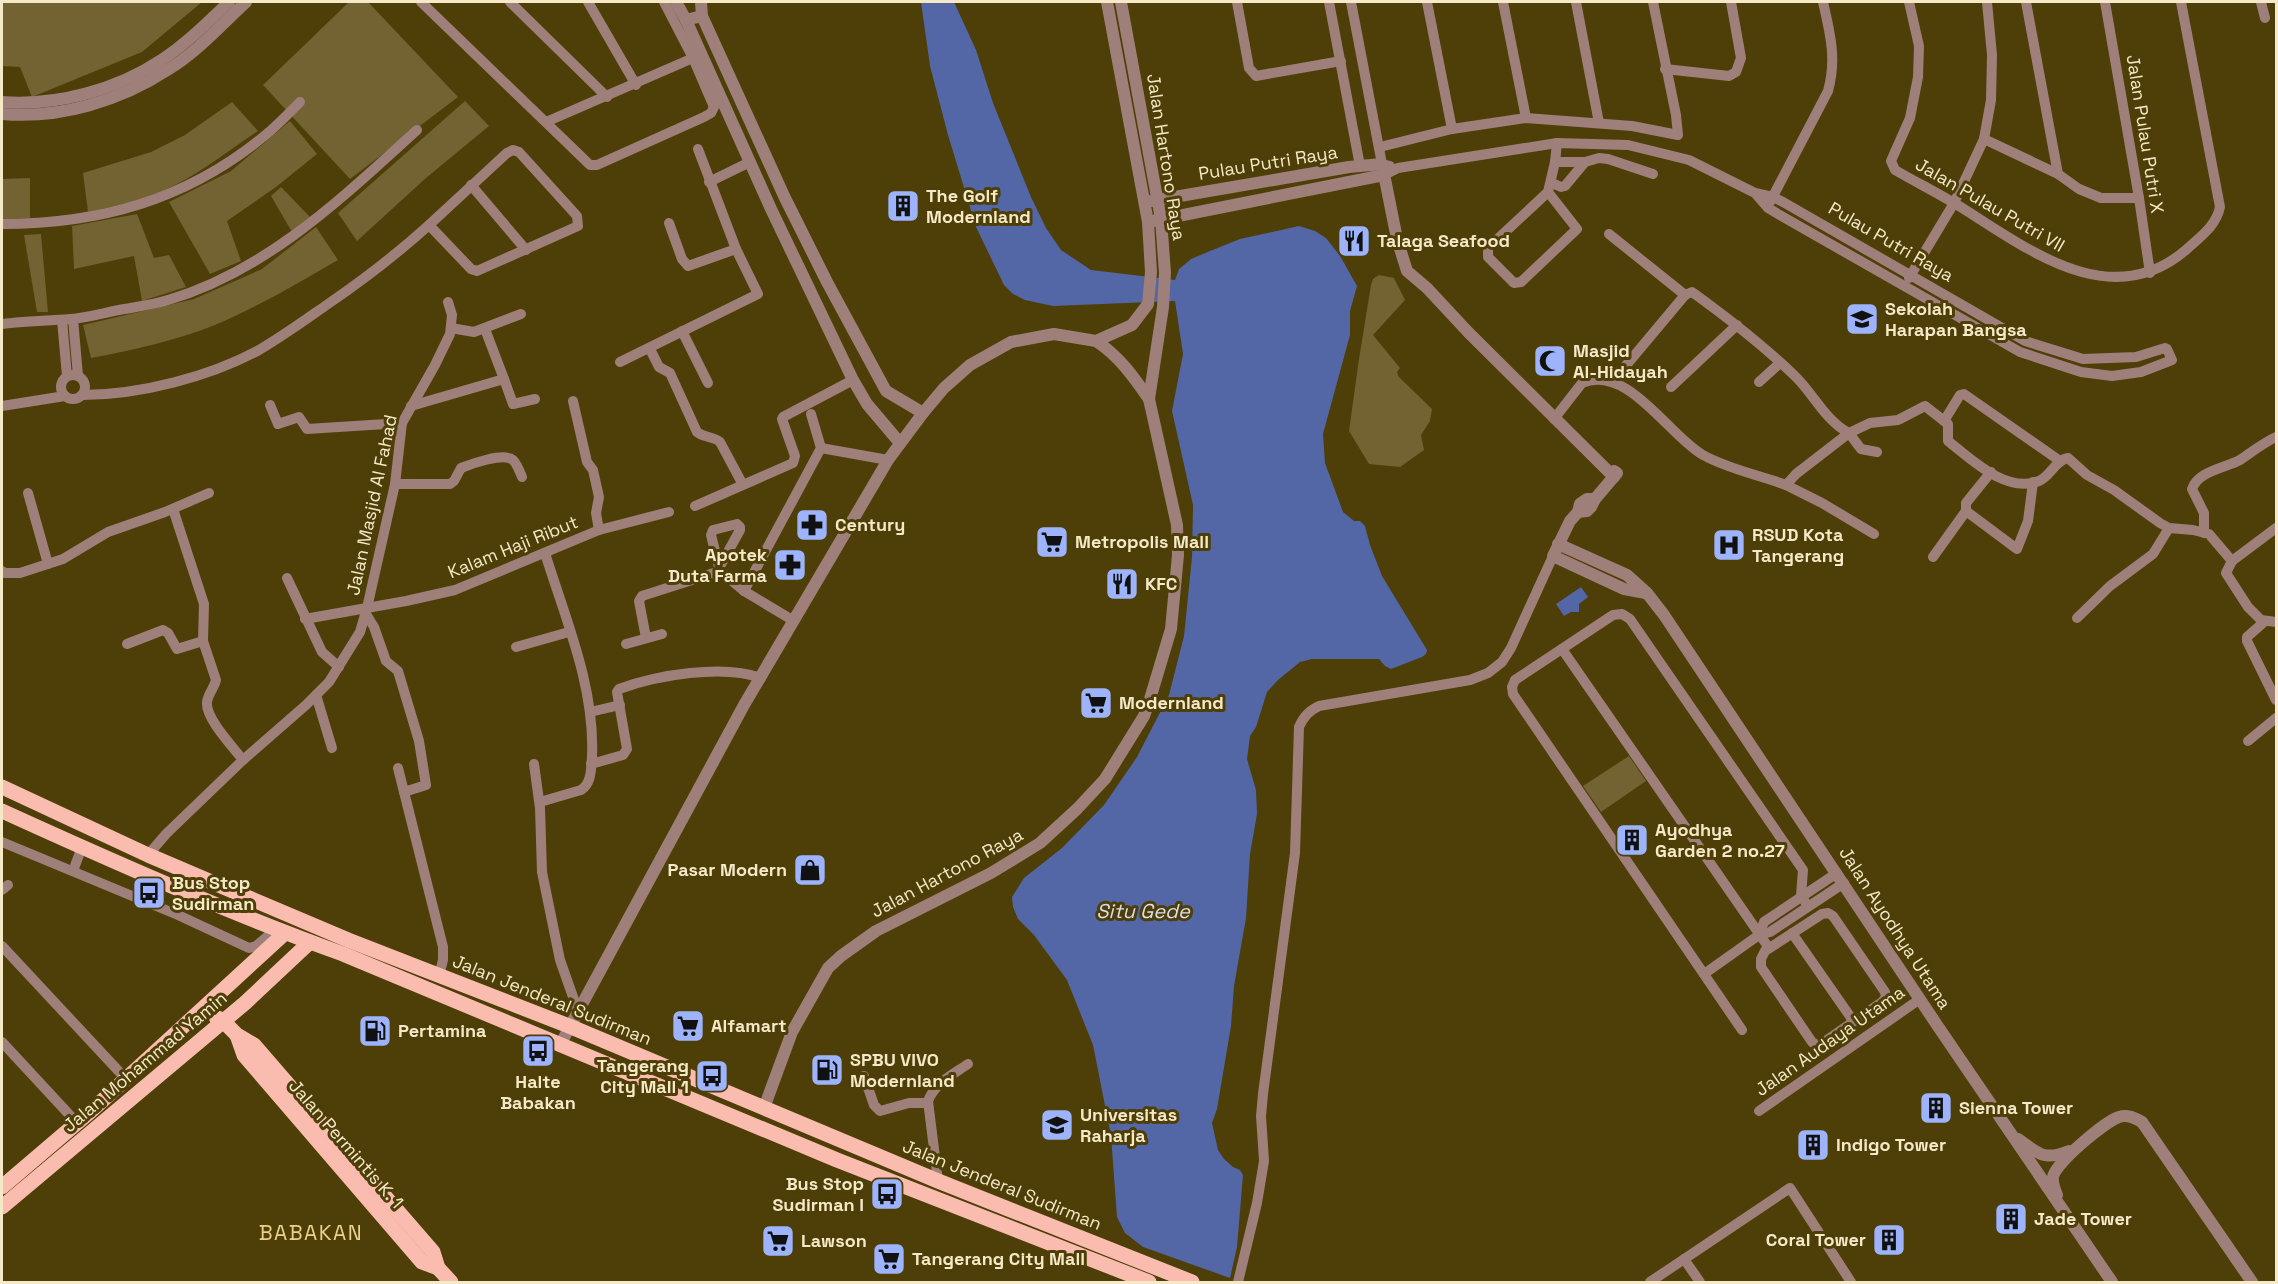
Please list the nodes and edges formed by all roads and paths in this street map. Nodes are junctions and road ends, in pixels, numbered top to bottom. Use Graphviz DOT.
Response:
graph roads {
  1 [pos="229,2"];
  2 [pos="246,2"];
  3 [pos="421,2"];
  4 [pos="510,2"];
  5 [pos="588,2"];
  6 [pos="664,2"];
  7 [pos="676,2"];
  8 [pos="701,2"];
  9 [pos="1107,2"];
  10 [pos="1120,2"];
  11 [pos="1237,2"];
  12 [pos="1329,2"];
  13 [pos="1351,2"];
  14 [pos="1427,2"];
  15 [pos="1503,2"];
  16 [pos="1576,2"];
  17 [pos="1653,2"];
  18 [pos="1731,2"];
  19 [pos="1823,2"];
  20 [pos="1910,2"];
  21 [pos="1987,2"];
  22 [pos="2026,2"];
  23 [pos="2105,2"];
  24 [pos="2181,2"];
  25 [pos="2262,2"];
  26 [pos="702,16"];
  27 [pos="2265,18"];
  28 [pos="686,20"];
  29 [pos="693,58"];
  30 [pos="1341,61"];
  31 [pos="1665,69"];
  32 [pos="636,85"];
  33 [pos="607,97"];
  34 [pos="2,102"];
  35 [pos="300,102"];
  36 [pos="2,114"];
  37 [pos="1526,118"];
  38 [pos="546,122"];
  39 [pos="1599,123"];
  40 [pos="1452,129"];
  41 [pos="417,130"];
  42 [pos="1984,139"];
  43 [pos="1557,143"];
  44 [pos="1380,147"];
  45 [pos="698,149"];
  46 [pos="750,162"];
  47 [pos="1555,162"];
  48 [pos="1585,162"];
  49 [pos="1360,166"];
  50 [pos="1383,170"];
  51 [pos="1653,174"];
  52 [pos="2058,174"];
  53 [pos="1361,180"];
  54 [pos="709,182"];
  55 [pos="471,185"];
  56 [pos="1550,187"];
  57 [pos="1755,193"];
  58 [pos="1773,197"];
  59 [pos="2139,198"];
  60 [pos="1158,199"];
  61 [pos="1144,202"];
  62 [pos="1954,203"];
  63 [pos="1768,208"];
  64 [pos="1161,219"];
  65 [pos="1148,222"];
  66 [pos="669,223"];
  67 [pos="2,224"];
  68 [pos="429,225"];
  69 [pos="1609,234"];
  70 [pos="736,249"];
  71 [pos="526,250"];
  72 [pos="2150,273"];
  73 [pos="1911,274"];
  74 [pos="1905,285"];
  75 [pos="1685,295"];
  76 [pos="448,302"];
  77 [pos="521,314"];
  78 [pos="67,319"];
  79 [pos="2,324"];
  80 [pos="1737,325"];
  81 [pos="451,328"];
  82 [pos="485,329"];
  83 [pos="682,331"];
  84 [pos="1096,341"];
  85 [pos="650,349"];
  86 [pos="2084,359"];
  87 [pos="620,362"];
  88 [pos="1780,363"];
  89 [pos="2080,372"];
  90 [pos="73,376"];
  91 [pos="504,379"];
  92 [pos="853,380"];
  93 [pos="1759,382"];
  94 [pos="708,383"];
  95 [pos="1615,383"];
  96 [pos="1671,387"];
  97 [pos="886,391"];
  98 [pos="82,395"];
  99 [pos="65,396"];
  100 [pos="535,399"];
  101 [pos="1149,399"];
  102 [pos="573,401"];
  103 [pos="867,404"];
  104 [pos="270,405"];
  105 [pos="2,406"];
  106 [pos="411,406"];
  107 [pos="923,412"];
  108 [pos="811,414"];
  109 [pos="1554,419"];
  110 [pos="1944,421"];
  111 [pos="402,423"];
  112 [pos="1849,433"];
  113 [pos="2277,437"];
  114 [pos="900,443"];
  115 [pos="821,448"];
  116 [pos="1877,452"];
  117 [pos="888,460"];
  118 [pos="2060,461"];
  119 [pos="1991,472"];
  120 [pos="522,477"];
  121 [pos="2033,482"];
  122 [pos="742,483"];
  123 [pos="395,484"];
  124 [pos="1786,485"];
  125 [pos="28,492"];
  126 [pos="209,494"];
  127 [pos="695,506"];
  128 [pos="173,509"];
  129 [pos="1966,511"];
  130 [pos="669,512"];
  131 [pos="2169,528"];
  132 [pos="2277,528"];
  133 [pos="599,530"];
  134 [pos="2204,533"];
  135 [pos="1874,534"];
  136 [pos="1561,540"];
  137 [pos="544,553"];
  138 [pos="1553,556"];
  139 [pos="1933,557"];
  140 [pos="2232,561"];
  141 [pos="48,564"];
  142 [pos="2,571"];
  143 [pos="286,578"];
  144 [pos="744,591"];
  145 [pos="1647,593"];
  146 [pos="367,611"];
  147 [pos="2077,618"];
  148 [pos="305,619"];
  149 [pos="794,621"];
  150 [pos="2264,622"];
  151 [pos="2277,622"];
  152 [pos="569,632"];
  153 [pos="662,634"];
  154 [pos="646,638"];
  155 [pos="203,641"];
  156 [pos="127,644"];
  157 [pos="626,644"];
  158 [pos="516,647"];
  159 [pos="1562,648"];
  160 [pos="339,667"];
  161 [pos="761,678"];
  162 [pos="316,695"];
  163 [pos="2277,700"];
  164 [pos="620,705"];
  165 [pos="590,712"];
  166 [pos="2277,718"];
  167 [pos="2247,741"];
  168 [pos="332,748"];
  169 [pos="243,760"];
  170 [pos="534,764"];
  171 [pos="591,764"];
  172 [pos="398,768"];
  173 [pos="2,787"];
  174 [pos="404,792"];
  175 [pos="540,802"];
  176 [pos="2,812"];
  177 [pos="2,842"];
  178 [pos="82,847"];
  179 [pos="148,855"];
  180 [pos="73,871"];
  181 [pos="151,878"];
  182 [pos="1840,878"];
  183 [pos="1801,896"];
  184 [pos="141,900"];
  185 [pos="1808,906"];
  186 [pos="281,931"];
  187 [pos="1792,933"];
  188 [pos="1759,935"];
  189 [pos="310,942"];
  190 [pos="2,946"];
  191 [pos="1768,948"];
  192 [pos="260,957"];
  193 [pos="281,971"];
  194 [pos="1704,974"];
  195 [pos="439,976"];
  196 [pos="1920,999"];
  197 [pos="578,1011"];
  198 [pos="199,1012"];
  199 [pos="223,1021"];
  200 [pos="1854,1022"];
  201 [pos="569,1026"];
  202 [pos="1742,1030"];
  203 [pos="2,1042"];
  204 [pos="560,1045"];
  205 [pos="968,1064"];
  206 [pos="864,1076"];
  207 [pos="126,1079"];
  208 [pos="928,1103"];
  209 [pos="764,1108"];
  210 [pos="1759,1111"];
  211 [pos="77,1123"];
  212 [pos="2012,1136"];
  213 [pos="2072,1150"];
  214 [pos="938,1180"];
  215 [pos="2,1187"];
  216 [pos="2,1207"];
  217 [pos="2061,1209"];
  218 [pos="1684,1259"];
  219 [pos="451,1282"];
  220 [pos="1149,1282"];
  221 [pos="1192,1282"];
  222 [pos="1238,1282"];
  223 [pos="1650,1282"];
  224 [pos="1700,1282"];
  225 [pos="1851,1282"];
  226 [pos="2112,1282"];
  227 [pos="2252,1282"];
  1 -- 34 [label="street"];
  2 -- 36 [label="street"];
  3 -- 38 [label="street"];
  4 -- 33 [label="street"];
  5 -- 32 [label="street"];
  6 -- 29 [label="street"];
  7 -- 28 [label="street"];
  8 -- 26 [label="street"];
  9 -- 61 [label="street, Jalan Hartono Raya"];
  10 -- 60 [label="street, Jalan Hartono Raya"];
  11 -- 30 [label="street"];
  12 -- 30 [label="street"];
  13 -- 44 [label="street"];
  14 -- 40 [label="street"];
  15 -- 37 [label="street"];
  16 -- 39 [label="street"];
  17 -- 31 [label="street"];
  18 -- 31 [label="street"];
  19 -- 58 [label="street"];
  20 -- 62 [label="street, Jalan Pulau Putri VII"];
  21 -- 42 [label="street"];
  22 -- 52 [label="street"];
  23 -- 59 [label="street, Jalan Pulau Putri X"];
  24 -- 72 [label="street, Jalan Pulau Putri VII"];
  25 -- 27 [label="street"];
  26 -- 28 [label="street"];
  26 -- 97 [label="street"];
  28 -- 46 [label="street"];
  29 -- 32 [label="street"];
  29 -- 38 [label="street"];
  30 -- 49 [label="street"];
  31 -- 39 [label="street"];
  32 -- 33 [label="street"];
  33 -- 38 [label="street"];
  35 -- 67 [label="street"];
  37 -- 39 [label="street"];
  37 -- 40 [label="street"];
  40 -- 44 [label="street"];
  41 -- 78 [label="street"];
  42 -- 52 [label="street"];
  42 -- 62 [label="street"];
  43 -- 47 [label="street"];
  43 -- 50 [label="street, Pulau Putri Raya"];
  43 -- 57 [label="street, Pulau Putri Raya"];
  44 -- 50 [label="street"];
  45 -- 54 [label="street"];
  46 -- 54 [label="street"];
  46 -- 92 [label="street"];
  47 -- 48 [label="street"];
  47 -- 56 [label="street"];
  48 -- 51 [label="street"];
  48 -- 56 [label="street"];
  49 -- 50 [label="street, Pulau Putri Raya"];
  49 -- 53 [label="street"];
  49 -- 60 [label="street, Pulau Putri Raya"];
  50 -- 53 [label="street, Pulau Putri Raya"];
  50 -- 109 [label="street"];
  52 -- 59 [label="street"];
  53 -- 64 [label="street, Pulau Putri Raya"];
  54 -- 70 [label="street"];
  55 -- 68 [label="street"];
  55 -- 71 [label="street"];
  55 -- 71 [label="street"];
  56 -- 56 [label="street"];
  57 -- 58 [label="street, Pulau Putri Raya"];
  57 -- 63 [label="street, Pulau Putri Raya"];
  58 -- 63 [label="street"];
  58 -- 73 [label="street, Pulau Putri Raya"];
  59 -- 72 [label="street, Jalan Pulau Putri X"];
  60 -- 61 [label="street, Pulau Putri Raya"];
  60 -- 64 [label="street, Jalan Hartono Raya"];
  61 -- 65 [label="street, Jalan Hartono Raya"];
  62 -- 72 [label="street, Jalan Pulau Putri VII"];
  62 -- 73 [label="street"];
  63 -- 74 [label="street, Pulau Putri Raya"];
  64 -- 65 [label="street, Pulau Putri Raya"];
  64 -- 101 [label="street, Jalan Hartono Raya"];
  65 -- 84 [label="street, Jalan Hartono Raya"];
  66 -- 70 [label="street"];
  68 -- 71 [label="street"];
  68 -- 98 [label="street"];
  69 -- 75 [label="street"];
  70 -- 83 [label="street"];
  73 -- 74 [label="street"];
  73 -- 86 [label="street, Pulau Putri Raya"];
  74 -- 89 [label="street, Pulau Putri Raya"];
  75 -- 80 [label="street"];
  75 -- 95 [label="street"];
  76 -- 81 [label="street"];
  77 -- 82 [label="street"];
  78 -- 79 [label="street"];
  78 -- 90 [label="street"];
  80 -- 88 [label="street"];
  80 -- 96 [label="street"];
  81 -- 82 [label="street"];
  81 -- 106 [label="street, Jalan Masjid Al Fahad"];
  82 -- 91 [label="street"];
  83 -- 85 [label="street"];
  83 -- 94 [label="street"];
  84 -- 101 [label="street"];
  84 -- 107 [label="street"];
  85 -- 87 [label="street"];
  85 -- 122 [label="street"];
  86 -- 89 [label="street"];
  86 -- 89 [label="street, Pulau Putri Raya"];
  88 -- 93 [label="street"];
  88 -- 112 [label="street"];
  90 -- 98 [label="street"];
  90 -- 99 [label="street"];
  91 -- 100 [label="street"];
  91 -- 106 [label="street"];
  92 -- 103 [label="street"];
  92 -- 122 [label="street"];
  95 -- 109 [label="street"];
  95 -- 124 [label="street"];
  97 -- 103 [label="street"];
  97 -- 107 [label="street"];
  98 -- 99 [label="street"];
  99 -- 105 [label="street"];
  101 -- 209 [label="street, Jalan Hartono Raya"];
  102 -- 133 [label="street"];
  103 -- 114 [label="street"];
  104 -- 111 [label="street"];
  106 -- 111 [label="street, Jalan Masjid Al Fahad"];
  107 -- 114 [label="street"];
  108 -- 115 [label="street"];
  109 -- 136 [label="street"];
  110 -- 112 [label="street"];
  110 -- 118 [label="street"];
  110 -- 119 [label="street"];
  111 -- 123 [label="street, Jalan Masjid Al Fahad"];
  112 -- 116 [label="street"];
  112 -- 124 [label="street"];
  113 -- 134 [label="street"];
  114 -- 117 [label="street"];
  115 -- 117 [label="street"];
  115 -- 144 [label="street"];
  117 -- 149 [label="street"];
  118 -- 121 [label="street"];
  118 -- 131 [label="street"];
  119 -- 121 [label="street"];
  119 -- 129 [label="street"];
  120 -- 123 [label="street"];
  121 -- 129 [label="street"];
  122 -- 127 [label="street"];
  123 -- 146 [label="street, Jalan Masjid Al Fahad"];
  124 -- 135 [label="street"];
  125 -- 141 [label="street"];
  126 -- 128 [label="street"];
  128 -- 141 [label="street"];
  128 -- 155 [label="street"];
  129 -- 139 [label="street"];
  130 -- 133 [label="street, Kalam Haji Ribut"];
  131 -- 134 [label="street"];
  131 -- 147 [label="street"];
  132 -- 140 [label="street"];
  133 -- 137 [label="street, Kalam Haji Ribut"];
  134 -- 140 [label="street"];
  136 -- 138 [label="street"];
  136 -- 145 [label="street, Jalan Ayodhya Utama"];
  137 -- 146 [label="street, Kalam Haji Ribut"];
  137 -- 152 [label="street"];
  138 -- 145 [label="street"];
  138 -- 222 [label="street"];
  140 -- 150 [label="street"];
  141 -- 142 [label="street"];
  143 -- 148 [label="street"];
  144 -- 149 [label="street"];
  144 -- 154 [label="street"];
  145 -- 182 [label="street, Jalan Ayodhya Utama"];
  146 -- 148 [label="street, Kalam Haji Ribut"];
  146 -- 160 [label="street, Jalan Masjid Al Fahad"];
  146 -- 174 [label="street"];
  148 -- 160 [label="street"];
  149 -- 161 [label="street"];
  150 -- 151 [label="street"];
  150 -- 163 [label="street"];
  152 -- 158 [label="street"];
  152 -- 165 [label="street"];
  153 -- 154 [label="street"];
  154 -- 157 [label="street"];
  155 -- 156 [label="street"];
  155 -- 169 [label="street"];
  159 -- 183 [label="street"];
  159 -- 188 [label="street"];
  159 -- 194 [label="street"];
  160 -- 162 [label="street, Jalan Masjid Al Fahad"];
  161 -- 164 [label="street"];
  161 -- 197 [label="street"];
  162 -- 168 [label="street"];
  162 -- 169 [label="street, Jalan Masjid Al Fahad"];
  164 -- 165 [label="street"];
  164 -- 171 [label="street"];
  165 -- 171 [label="street"];
  166 -- 167 [label="street"];
  169 -- 179 [label="street, Jalan Masjid Al Fahad"];
  170 -- 175 [label="street"];
  171 -- 175 [label="street"];
  172 -- 174 [label="street"];
  173 -- 179 [label="main road, Jalan Jenderal Sudirman"];
  174 -- 195 [label="street"];
  175 -- 197 [label="street"];
  176 -- 178 [label="main road, Jalan Jenderal Sudirman"];
  177 -- 180 [label="street"];
  178 -- 180 [label="street"];
  178 -- 181 [label="main road, Jalan Jenderal Sudirman"];
  179 -- 195 [label="main road, Jalan Jenderal Sudirman"];
  180 -- 184 [label="street"];
  181 -- 184 [label="street"];
  181 -- 186 [label="main road, Jalan Jenderal Sudirman"];
  182 -- 183 [label="street"];
  182 -- 185 [label="street"];
  182 -- 196 [label="street, Jalan Ayodhya Utama"];
  183 -- 185 [label="street"];
  183 -- 188 [label="street"];
  184 -- 186 [label="street"];
  185 -- 188 [label="street"];
  186 -- 189 [label="main road, Jalan Jenderal Sudirman"];
  186 -- 192 [label="main road, Jalan Mohammad Yamin"];
  187 -- 191 [label="street"];
  187 -- 200 [label="street"];
  187 -- 200 [label="street"];
  188 -- 191 [label="street"];
  188 -- 194 [label="street"];
  189 -- 193 [label="main road, Jalan Mohammad Yamin"];
  189 -- 204 [label="main road, Jalan Jenderal Sudirman"];
  190 -- 207 [label="street"];
  191 -- 200 [label="street"];
  192 -- 193 [label="main road"];
  192 -- 198 [label="main road, Jalan Mohammad Yamin"];
  193 -- 199 [label="main road, Jalan Mohammad Yamin"];
  194 -- 202 [label="street"];
  195 -- 201 [label="main road, Jalan Jenderal Sudirman"];
  196 -- 210 [label="street, Jalan Audaya Utama"];
  196 -- 212 [label="street, Jalan Ayodhya Utama"];
  197 -- 201 [label="street"];
  198 -- 199 [label="main road, Jalan Permintis K. 1"];
  198 -- 207 [label="main road, Jalan Mohammad Yamin"];
  199 -- 216 [label="main road, Jalan Mohammad Yamin"];
  199 -- 219 [label="main road, Jalan Permintis K. 1"];
  201 -- 204 [label="street"];
  201 -- 209 [label="main road, Jalan Jenderal Sudirman"];
  203 -- 211 [label="street"];
  204 -- 220 [label="main road, Jalan Jenderal Sudirman"];
  205 -- 208 [label="street"];
  206 -- 208 [label="street"];
  207 -- 211 [label="main road, Jalan Mohammad Yamin"];
  208 -- 214 [label="street"];
  209 -- 214 [label="main road, Jalan Jenderal Sudirman"];
  211 -- 215 [label="main road, Jalan Mohammad Yamin"];
  212 -- 213 [label="street"];
  212 -- 217 [label="street, Jalan Ayodhya Utama"];
  213 -- 217 [label="street"];
  213 -- 227 [label="street"];
  214 -- 221 [label="main road, Jalan Jenderal Sudirman"];
  217 -- 226 [label="street, Jalan Ayodhya Utama"];
  218 -- 223 [label="street"];
  218 -- 224 [label="street"];
  218 -- 225 [label="street"];
}
